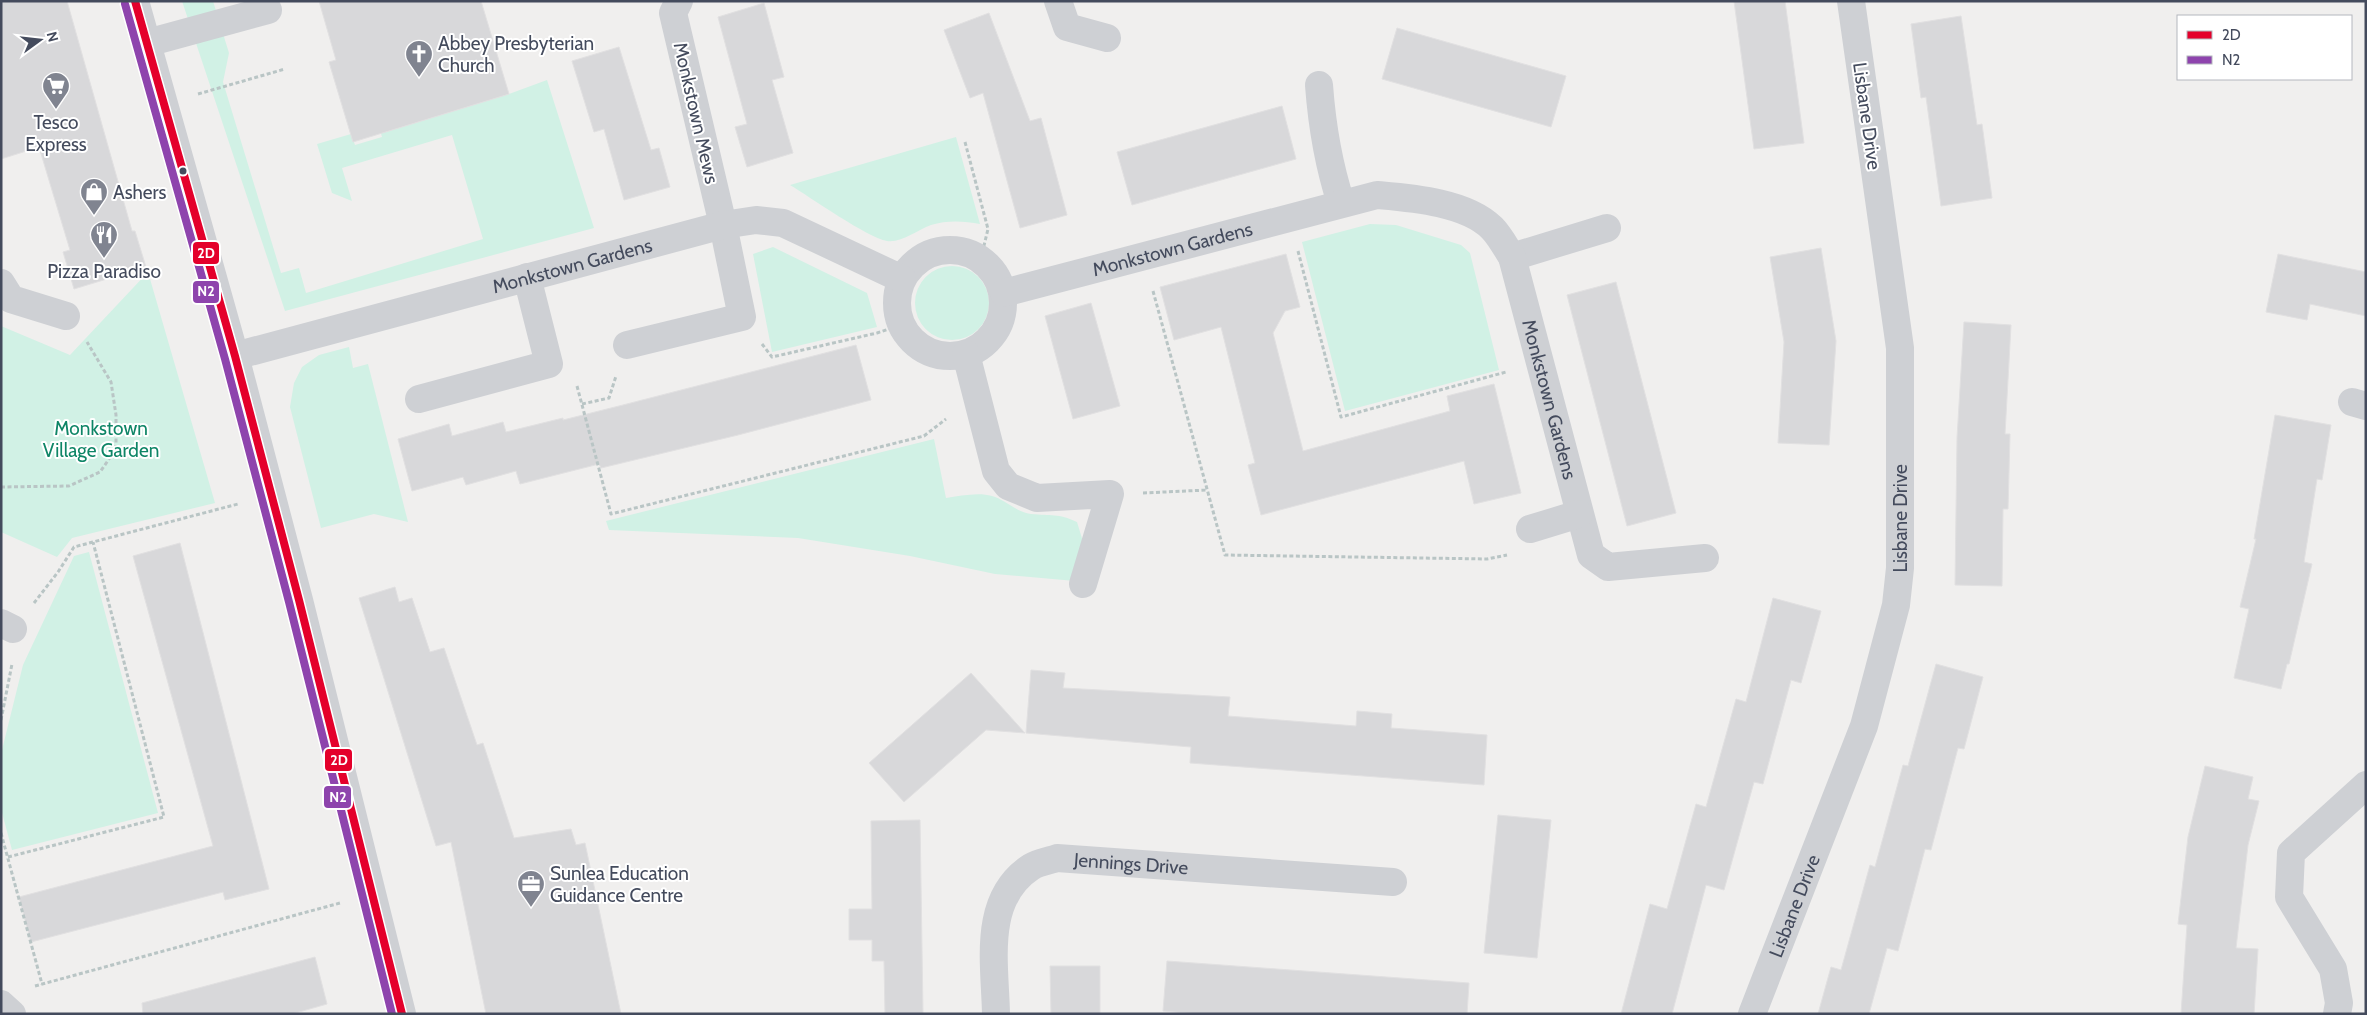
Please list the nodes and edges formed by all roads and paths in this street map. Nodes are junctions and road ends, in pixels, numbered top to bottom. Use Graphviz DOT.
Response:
graph roads {
  1 [pos="136,1"];
  2 [pos="679,1"];
  3 [pos="1058,1"];
  4 [pos="1851,1"];
  5 [pos="268,10"];
  6 [pos="1107,38"];
  7 [pos="147,43"];
  8 [pos="285,69"];
  9 [pos="1319,85"];
  10 [pos="198,94"];
  11 [pos="965,142"];
  12 [pos="1340,203"];
  13 [pos="1289,217"];
  14 [pos="723,225"];
  15 [pos="1607,228"];
  16 [pos="1143,256"];
  17 [pos="1512,257"];
  18 [pos="980,258"];
  19 [pos="527,277"];
  20 [pos="902,278"];
  21 [pos="1,283"];
  22 [pos="1004,293"];
  23 [pos="66,316"];
  24 [pos="742,317"];
  25 [pos="901,325"];
  26 [pos="627,345"];
  27 [pos="966,354"];
  28 [pos="235,356"];
  29 [pos="1540,362"];
  30 [pos="575,376"];
  31 [pos="977,396"];
  32 [pos="419,399"];
  33 [pos="582,404"];
  34 [pos="1,488"];
  35 [pos="1207,490"];
  36 [pos="1110,494"];
  37 [pos="272,495"];
  38 [pos="1579,514"];
  39 [pos="1530,529"];
  40 [pos="93,542"];
  41 [pos="1705,558"];
  42 [pos="1083,584"];
  43 [pos="7,626"];
  44 [pos="1,720"];
  45 [pos="2366,785"];
  46 [pos="1,832"];
  47 [pos="8,858"];
  48 [pos="1393,882"];
  49 [pos="372,894"];
  50 [pos="42,984"];
  51 [pos="34,986"];
  52 [pos="1,1004"];
  53 [pos="12,1014"];
  54 [pos="402,1014"];
  55 [pos="996,1014"];
  56 [pos="1752,1014"];
  57 [pos="2337,1014"];
  1 -- 7 [label="street"];
  2 -- 14 [label="street, Monkstown Mews"];
  3 -- 6 [label="street"];
  4 -- 56 [label="street, Lisbane Drive"];
  5 -- 7 [label="street"];
  7 -- 28 [label="street"];
  8 -- 10 [label="path"];
  9 -- 12 [label="street"];
  11 -- 18 [label="path"];
  12 -- 13 [label="street, Monkstown Gardens"];
  12 -- 17 [label="street, Monkstown Gardens"];
  13 -- 16 [label="street, Monkstown Gardens"];
  13 -- 29 [label="path"];
  14 -- 19 [label="street, Monkstown Gardens"];
  14 -- 20 [label="street, Monkstown Gardens"];
  14 -- 24 [label="street, Monkstown Mews"];
  15 -- 17 [label="street"];
  16 -- 22 [label="street, Monkstown Gardens"];
  16 -- 35 [label="path"];
  17 -- 29 [label="street, Monkstown Gardens"];
  18 -- 20 [label="street"];
  18 -- 22 [label="street"];
  19 -- 28 [label="street, Monkstown Gardens"];
  19 -- 32 [label="street"];
  20 -- 25 [label="street"];
  21 -- 23 [label="street"];
  22 -- 27 [label="street"];
  23 -- 34 [label="path"];
  24 -- 25 [label="path"];
  24 -- 26 [label="street"];
  25 -- 27 [label="street"];
  26 -- 33 [label="path"];
  27 -- 31 [label="street"];
  28 -- 37 [label="street"];
  29 -- 38 [label="street, Monkstown Gardens"];
  30 -- 33 [label="path"];
  31 -- 33 [label="path"];
  31 -- 36 [label="street"];
  35 -- 36 [label="path"];
  35 -- 39 [label="path"];
  36 -- 42 [label="street"];
  37 -- 40 [label="path"];
  37 -- 49 [label="street"];
  38 -- 39 [label="street"];
  38 -- 41 [label="street, Monkstown Gardens"];
  40 -- 43 [label="path"];
  40 -- 47 [label="path"];
  43 -- 44 [label="path"];
  45 -- 57 [label="street"];
  46 -- 47 [label="path"];
  47 -- 50 [label="path"];
  48 -- 55 [label="street, Jennings Drive"];
  49 -- 50 [label="path"];
  49 -- 54 [label="street"];
  50 -- 51 [label="path"];
  52 -- 53 [label="street"];
}
